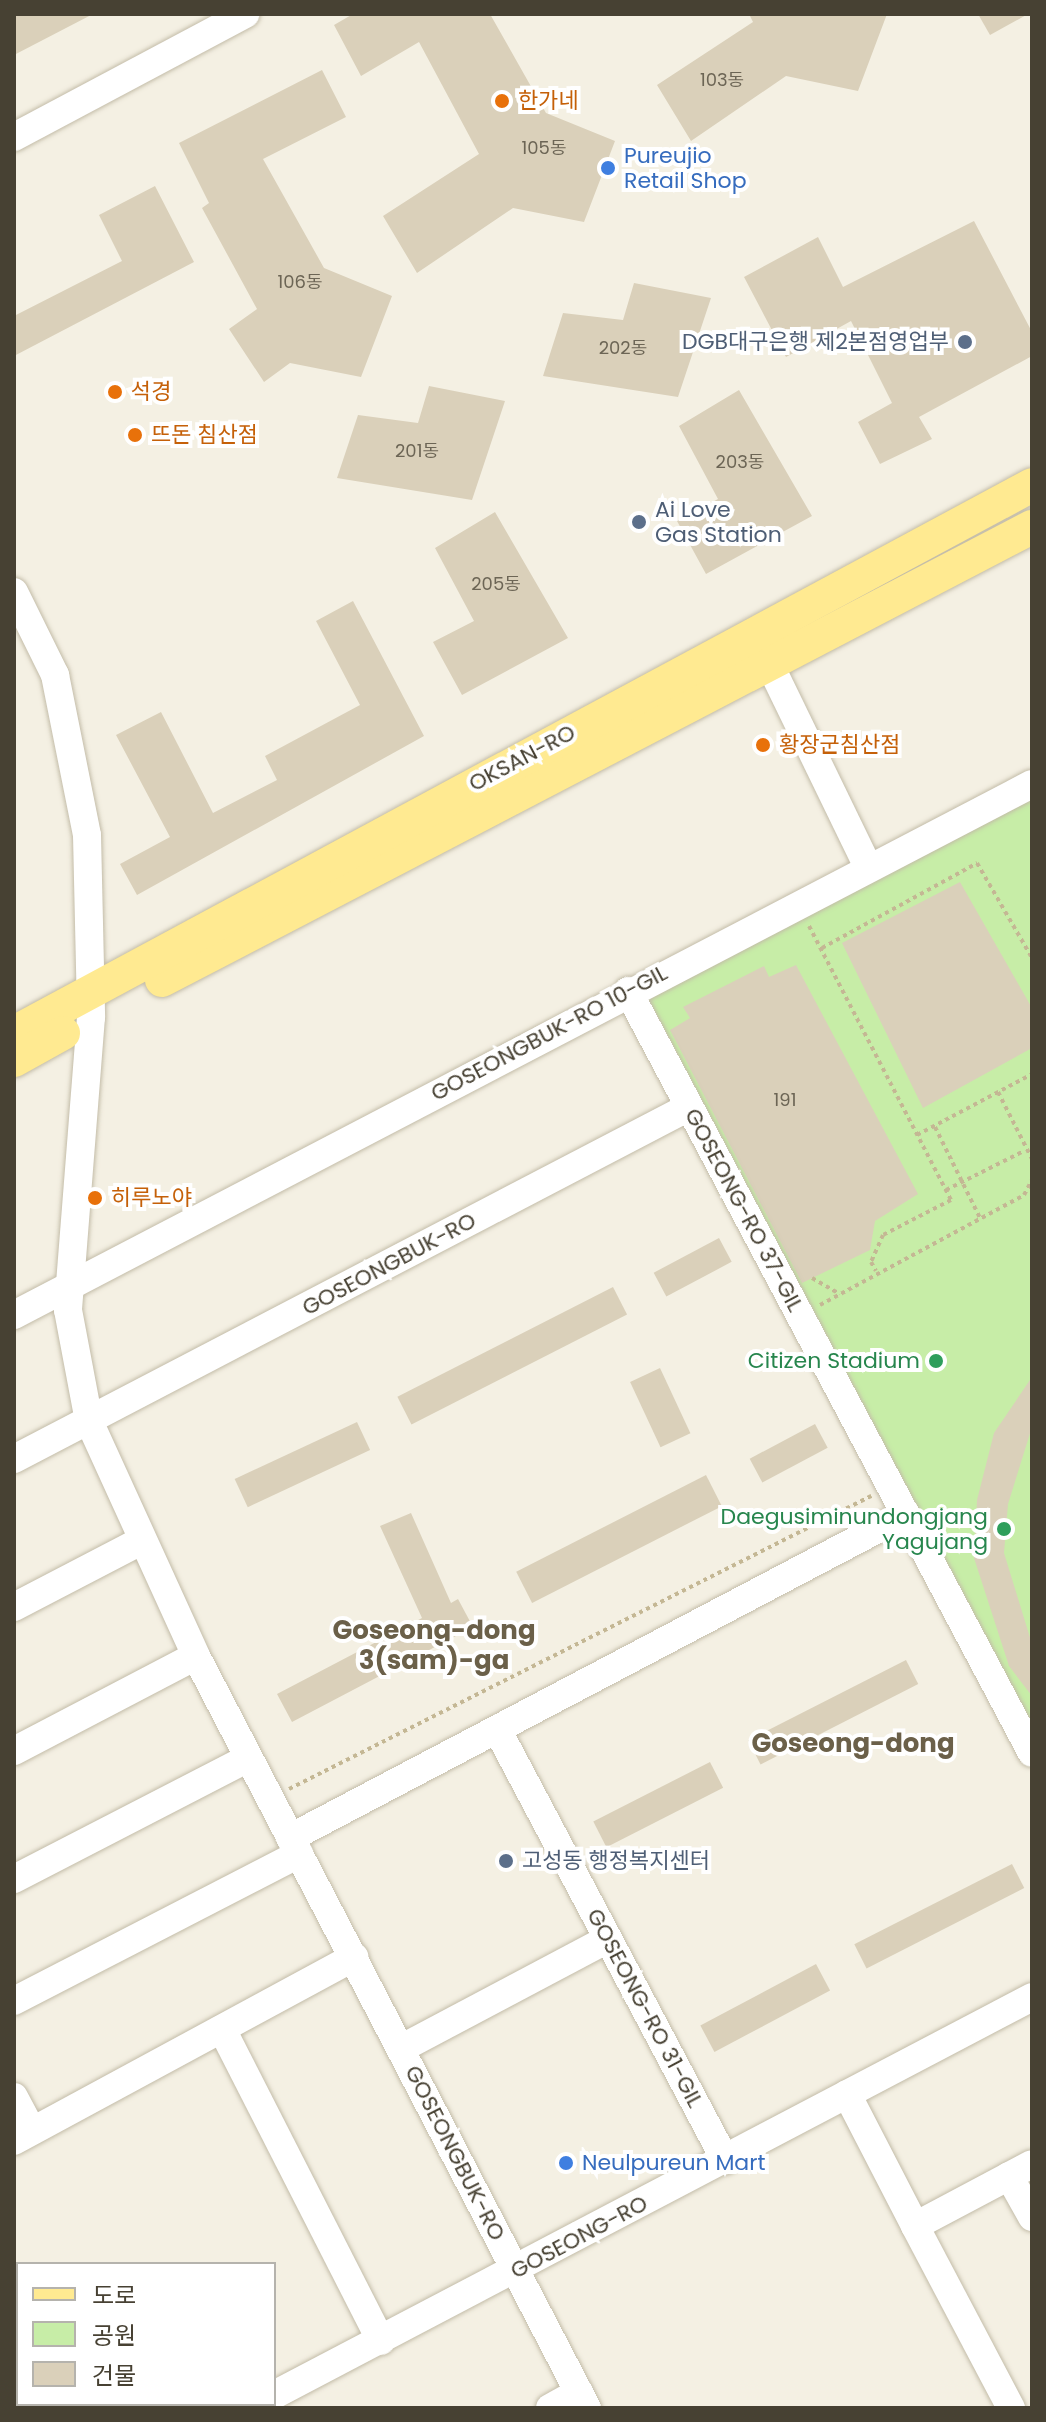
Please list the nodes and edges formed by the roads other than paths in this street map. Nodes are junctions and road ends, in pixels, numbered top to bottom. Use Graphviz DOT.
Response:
graph roads {
  1 [pos="245,14"];
  2 [pos="14,137"];
  3 [pos="1032,485"];
  4 [pos="1032,527"];
  5 [pos="14,592"];
  6 [pos="769,663"];
  7 [pos="1032,784"];
  8 [pos="868,867"];
  9 [pos="628,991"];
  10 [pos="91,1004"];
  11 [pos="14,1033"];
  12 [pos="14,1060"];
  13 [pos="689,1107"];
  14 [pos="68,1286"];
  15 [pos="14,1315"];
  16 [pos="89,1421"];
  17 [pos="14,1459"];
  18 [pos="906,1514"];
  19 [pos="141,1541"];
  20 [pos="14,1607"];
  21 [pos="196,1656"];
  22 [pos="497,1729"];
  23 [pos="14,1751"];
  24 [pos="1032,1753"];
  25 [pos="248,1758"];
  26 [pos="294,1846"];
  27 [pos="14,1879"];
  28 [pos="608,1939"];
  29 [pos="354,1957"];
  30 [pos="1032,1997"];
  31 [pos="14,2001"];
  32 [pos="222,2029"];
  33 [pos="402,2048"];
  34 [pos="847,2094"];
  35 [pos="14,2097"];
  36 [pos="23,2136"];
  37 [pos="725,2160"];
  38 [pos="1021,2170"];
  39 [pos="1032,2217"];
  40 [pos="915,2226"];
  41 [pos="515,2271"];
  42 [pos="381,2341"];
  43 [pos="276,2394"];
  44 [pos="583,2400"];
  45 [pos="550,2408"];
  46 [pos="1011,2408"];
  1 -- 2 [label="street"];
  3 -- 10 [label="main road, OKSAN-RO"];
  4 -- 6 [label="main road, OKSAN-RO"];
  5 -- 10 [label="street, GOSEONGBUK-RO"];
  6 -- 8 [label="street"];
  6 -- 10 [label="main road, OKSAN-RO"];
  7 -- 8 [label="street, GOSEONGBUK-RO 10-GIL"];
  8 -- 9 [label="street, GOSEONGBUK-RO 10-GIL"];
  9 -- 13 [label="street, GOSEONG-RO 37-GIL"];
  9 -- 14 [label="street, GOSEONGBUK-RO 10-GIL"];
  10 -- 11 [label="main road, OKSAN-RO"];
  10 -- 12 [label="main road, OKSAN-RO"];
  10 -- 14 [label="street, GOSEONGBUK-RO"];
  13 -- 16 [label="street, GOSEONGBUK-RO"];
  13 -- 18 [label="street, GOSEONG-RO 37-GIL"];
  14 -- 15 [label="street"];
  14 -- 16 [label="street, GOSEONGBUK-RO"];
  16 -- 17 [label="street, GOSEONGBUK-RO"];
  16 -- 19 [label="street, GOSEONGBUK-RO"];
  18 -- 22 [label="street"];
  18 -- 24 [label="street, GOSEONG-RO 37-GIL"];
  19 -- 20 [label="street"];
  19 -- 21 [label="street, GOSEONGBUK-RO"];
  21 -- 23 [label="street"];
  21 -- 25 [label="street, GOSEONGBUK-RO"];
  22 -- 26 [label="street"];
  22 -- 28 [label="street, GOSEONG-RO 31-GIL"];
  25 -- 26 [label="street, GOSEONGBUK-RO"];
  25 -- 27 [label="street"];
  26 -- 29 [label="street, GOSEONGBUK-RO"];
  26 -- 31 [label="street"];
  28 -- 33 [label="street"];
  28 -- 37 [label="street, GOSEONG-RO 31-GIL"];
  29 -- 32 [label="street"];
  29 -- 33 [label="street, GOSEONGBUK-RO"];
  30 -- 34 [label="street, GOSEONG-RO"];
  32 -- 36 [label="street"];
  32 -- 42 [label="street"];
  33 -- 41 [label="street, GOSEONGBUK-RO"];
  34 -- 37 [label="street, GOSEONG-RO"];
  34 -- 40 [label="street"];
  35 -- 36 [label="street"];
  37 -- 41 [label="street, GOSEONG-RO"];
  38 -- 39 [label="street"];
  38 -- 40 [label="street"];
  40 -- 46 [label="street"];
  41 -- 42 [label="street, GOSEONG-RO"];
  41 -- 44 [label="street, GOSEONGBUK-RO"];
  42 -- 43 [label="street, GOSEONG-RO"];
  44 -- 45 [label="street, GOSEONGBUK-RO"];
}
